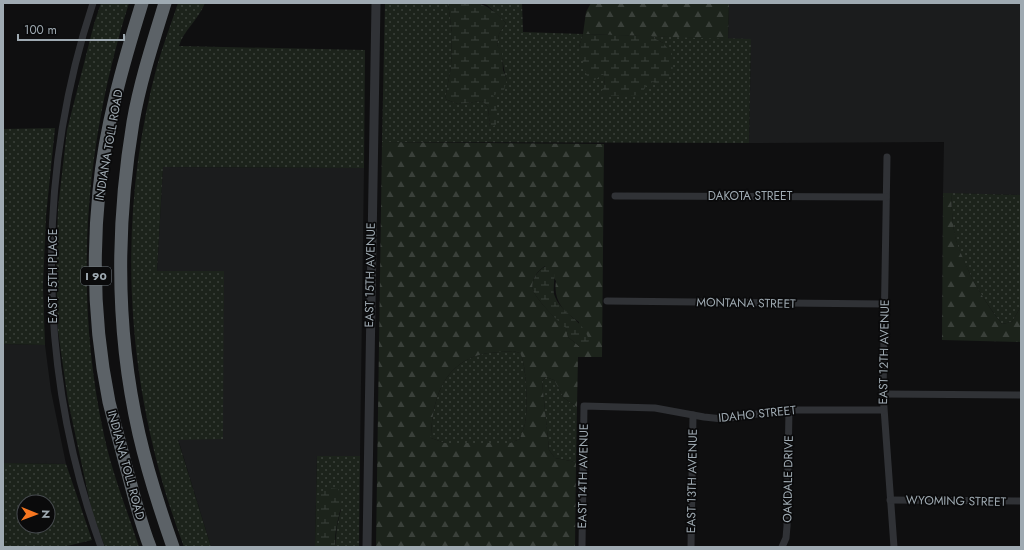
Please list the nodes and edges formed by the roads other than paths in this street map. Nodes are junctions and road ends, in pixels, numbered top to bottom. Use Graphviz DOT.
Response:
graph roads {
  1 [pos="93,3"];
  2 [pos="142,3"];
  3 [pos="165,3"];
  4 [pos="376,3"];
  5 [pos="887,158"];
  6 [pos="614,196"];
  7 [pos="886,197"];
  8 [pos="607,301"];
  9 [pos="884,304"];
  10 [pos="883,394"];
  11 [pos="1021,395"];
  12 [pos="584,406"];
  13 [pos="790,410"];
  14 [pos="883,410"];
  15 [pos="694,415"];
  16 [pos="890,500"];
  17 [pos="1021,501"];
  18 [pos="101,547"];
  19 [pos="150,547"];
  20 [pos="173,547"];
  21 [pos="367,547"];
  22 [pos="582,547"];
  23 [pos="691,547"];
  24 [pos="782,547"];
  25 [pos="894,547"];
  1 -- 18 [label="street, EAST 15TH PLACE"];
  2 -- 19 [label="highway, INDIANA TOLL ROAD / I 90"];
  3 -- 20 [label="highway, INDIANA TOLL ROAD / I 90"];
  4 -- 21 [label="street, EAST 15TH AVENUE"];
  5 -- 7 [label="street, EAST 12TH AVENUE"];
  6 -- 7 [label="street, DAKOTA STREET"];
  7 -- 9 [label="street, EAST 12TH AVENUE"];
  8 -- 9 [label="street, MONTANA STREET"];
  9 -- 10 [label="street, EAST 12TH AVENUE"];
  10 -- 11 [label="street"];
  10 -- 14 [label="street, EAST 12TH AVENUE"];
  12 -- 15 [label="street, IDAHO STREET"];
  12 -- 22 [label="street, EAST 14TH AVENUE"];
  13 -- 14 [label="street, IDAHO STREET"];
  13 -- 15 [label="street, IDAHO STREET"];
  13 -- 24 [label="street, OAKDALE DRIVE"];
  14 -- 16 [label="street, EAST 12TH AVENUE"];
  15 -- 23 [label="street, EAST 13TH AVENUE"];
  16 -- 17 [label="street, WYOMING STREET"];
  16 -- 25 [label="street, EAST 12TH AVENUE"];
}
